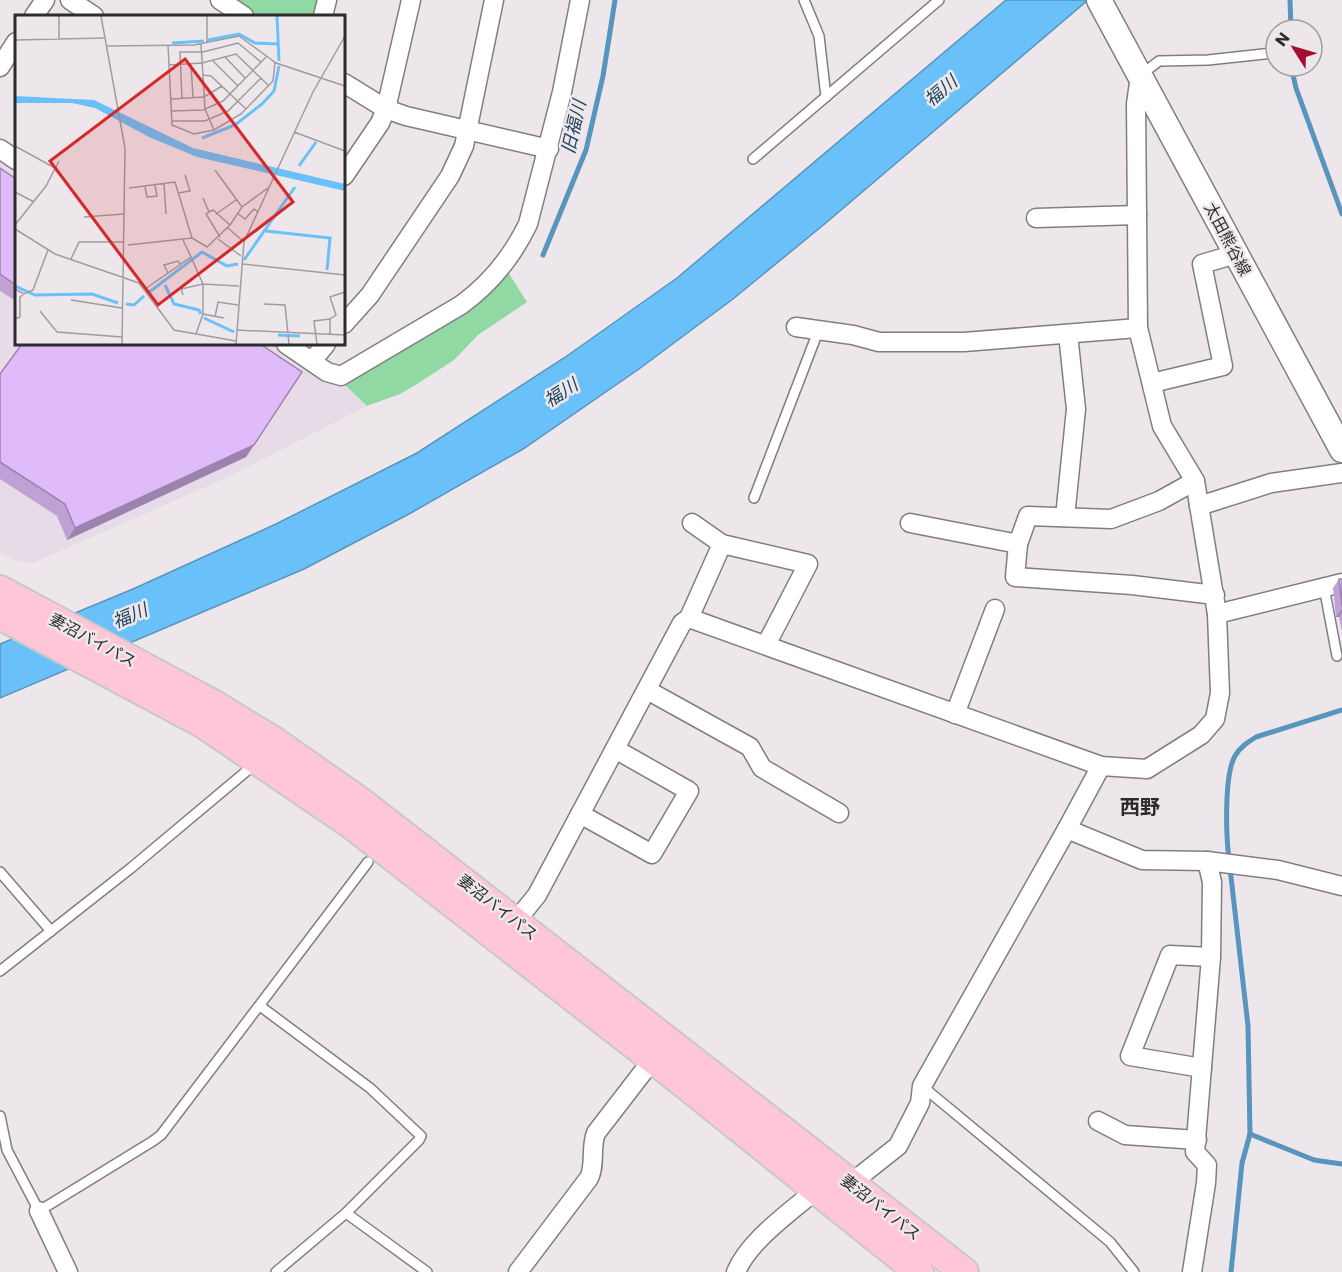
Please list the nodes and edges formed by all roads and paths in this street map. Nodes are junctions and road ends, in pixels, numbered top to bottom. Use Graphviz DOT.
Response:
graph roads {
  1 [pos="45,0"];
  2 [pos="70,0"];
  3 [pos="220,0"];
  4 [pos="327,0"];
  5 [pos="411,0"];
  6 [pos="494,0"];
  7 [pos="580,0"];
  8 [pos="804,0"];
  9 [pos="939,0"];
  10 [pos="1099,0"];
  11 [pos="35,15"];
  12 [pos="92,15"];
  13 [pos="242,15"];
  14 [pos="323,15"];
  15 [pos="1264,54"];
  16 [pos="1140,76"];
  17 [pos="345,84"];
  18 [pos="826,97"];
  19 [pos="386,109"];
  20 [pos="466,131"];
  21 [pos="0,149"];
  22 [pos="549,149"];
  23 [pos="15,159"];
  24 [pos="753,159"];
  25 [pos="345,175"];
  26 [pos="1137,215"];
  27 [pos="1036,218"];
  28 [pos="1236,254"];
  29 [pos="345,323"];
  30 [pos="796,327"];
  31 [pos="1138,328"];
  32 [pos="819,329"];
  33 [pos="1068,334"];
  34 [pos="288,345"];
  35 [pos="325,345"];
  36 [pos="312,361"];
  37 [pos="1152,383"];
  38 [pos="1342,450"];
  39 [pos="1342,473"];
  40 [pos="1195,481"];
  41 [pos="754,498"];
  42 [pos="1199,506"];
  43 [pos="1065,517"];
  44 [pos="692,522"];
  45 [pos="910,523"];
  46 [pos="723,544"];
  47 [pos="1018,544"];
  48 [pos="1342,583"];
  49 [pos="1324,587"];
  50 [pos="1215,595"];
  51 [pos="3,599"];
  52 [pos="994,609"];
  53 [pos="1218,614"];
  54 [pos="689,618"];
  55 [pos="766,645"];
  56 [pos="1337,656"];
  57 [pos="647,690"];
  58 [pos="955,714"];
  59 [pos="264,749"];
  60 [pos="615,749"];
  61 [pos="1101,766"];
  62 [pos="839,813"];
  63 [pos="580,814"];
  64 [pos="1067,830"];
  65 [pos="1207,861"];
  66 [pos="368,862"];
  67 [pos="0,872"];
  68 [pos="1342,886"];
  69 [pos="516,921"];
  70 [pos="51,932"];
  71 [pos="1211,957"];
  72 [pos="0,971"];
  73 [pos="260,1006"];
  74 [pos="653,1059"];
  75 [pos="1202,1068"];
  76 [pos="688,1072"];
  77 [pos="922,1086"];
  78 [pos="0,1116"];
  79 [pos="1098,1121"];
  80 [pos="1197,1140"];
  81 [pos="850,1184"];
  82 [pos="818,1189"];
  83 [pos="39,1211"];
  84 [pos="346,1213"];
  85 [pos="66,1271"];
  86 [pos="276,1272"];
  87 [pos="427,1272"];
  88 [pos="518,1272"];
  89 [pos="736,1272"];
  90 [pos="919,1272"];
  91 [pos="964,1272"];
  92 [pos="1134,1272"];
  93 [pos="1192,1272"];
  1 -- 11 [label="street"];
  2 -- 12 [label="street"];
  3 -- 13 [label="street"];
  4 -- 14 [label="street"];
  5 -- 19 [label="street"];
  6 -- 20 [label="street"];
  7 -- 22 [label="street"];
  8 -- 18 [label="lane"];
  9 -- 18 [label="lane"];
  10 -- 16 [label="main road, 太田熊谷線"];
  15 -- 16 [label="lane"];
  16 -- 26 [label="street"];
  16 -- 28 [label="main road, 太田熊谷線"];
  17 -- 19 [label="street"];
  18 -- 24 [label="lane"];
  19 -- 20 [label="street"];
  19 -- 25 [label="street"];
  20 -- 22 [label="street"];
  20 -- 29 [label="street"];
  21 -- 23 [label="street"];
  22 -- 36 [label="street"];
  26 -- 27 [label="street"];
  26 -- 31 [label="street"];
  28 -- 37 [label="street"];
  28 -- 38 [label="main road, 太田熊谷線"];
  30 -- 32 [label="street"];
  31 -- 33 [label="street"];
  31 -- 37 [label="street"];
  32 -- 33 [label="street"];
  32 -- 41 [label="lane"];
  33 -- 43 [label="street"];
  34 -- 36 [label="street"];
  35 -- 36 [label="street"];
  37 -- 40 [label="street"];
  39 -- 42 [label="street"];
  40 -- 42 [label="street"];
  40 -- 43 [label="street"];
  42 -- 50 [label="street"];
  43 -- 47 [label="street"];
  44 -- 46 [label="street"];
  45 -- 47 [label="street"];
  46 -- 54 [label="street"];
  46 -- 55 [label="street"];
  47 -- 50 [label="street"];
  48 -- 49 [label="street"];
  49 -- 53 [label="street"];
  49 -- 56 [label="lane"];
  50 -- 53 [label="street"];
  51 -- 59 [label="highway, 妻沼バイパス"];
  52 -- 58 [label="street"];
  53 -- 61 [label="street"];
  54 -- 55 [label="street"];
  54 -- 57 [label="street"];
  55 -- 58 [label="street"];
  57 -- 60 [label="street"];
  57 -- 62 [label="street"];
  58 -- 61 [label="street"];
  59 -- 69 [label="highway, 妻沼バイパス"];
  59 -- 70 [label="lane"];
  59 -- 74 [label="highway, 妻沼バイパス"];
  60 -- 63 [label="street"];
  60 -- 63 [label="street"];
  61 -- 64 [label="street"];
  63 -- 69 [label="street"];
  64 -- 65 [label="street"];
  64 -- 77 [label="street"];
  65 -- 68 [label="street"];
  65 -- 71 [label="street"];
  66 -- 73 [label="lane"];
  67 -- 70 [label="lane"];
  69 -- 76 [label="highway, 妻沼バイパス"];
  70 -- 72 [label="lane"];
  71 -- 75 [label="street"];
  71 -- 75 [label="street"];
  73 -- 83 [label="lane"];
  73 -- 84 [label="lane"];
  74 -- 76 [label="highway, 妻沼バイパス"];
  74 -- 88 [label="street"];
  75 -- 80 [label="street"];
  76 -- 81 [label="highway, 妻沼バイパス"];
  76 -- 82 [label="highway, 妻沼バイパス"];
  77 -- 81 [label="street"];
  77 -- 92 [label="lane"];
  78 -- 83 [label="lane"];
  79 -- 80 [label="street"];
  80 -- 93 [label="street"];
  81 -- 91 [label="highway, 妻沼バイパス"];
  82 -- 89 [label="street"];
  82 -- 90 [label="highway, 妻沼バイパス"];
  83 -- 85 [label="street"];
  84 -- 86 [label="lane"];
  84 -- 87 [label="lane"];
}
